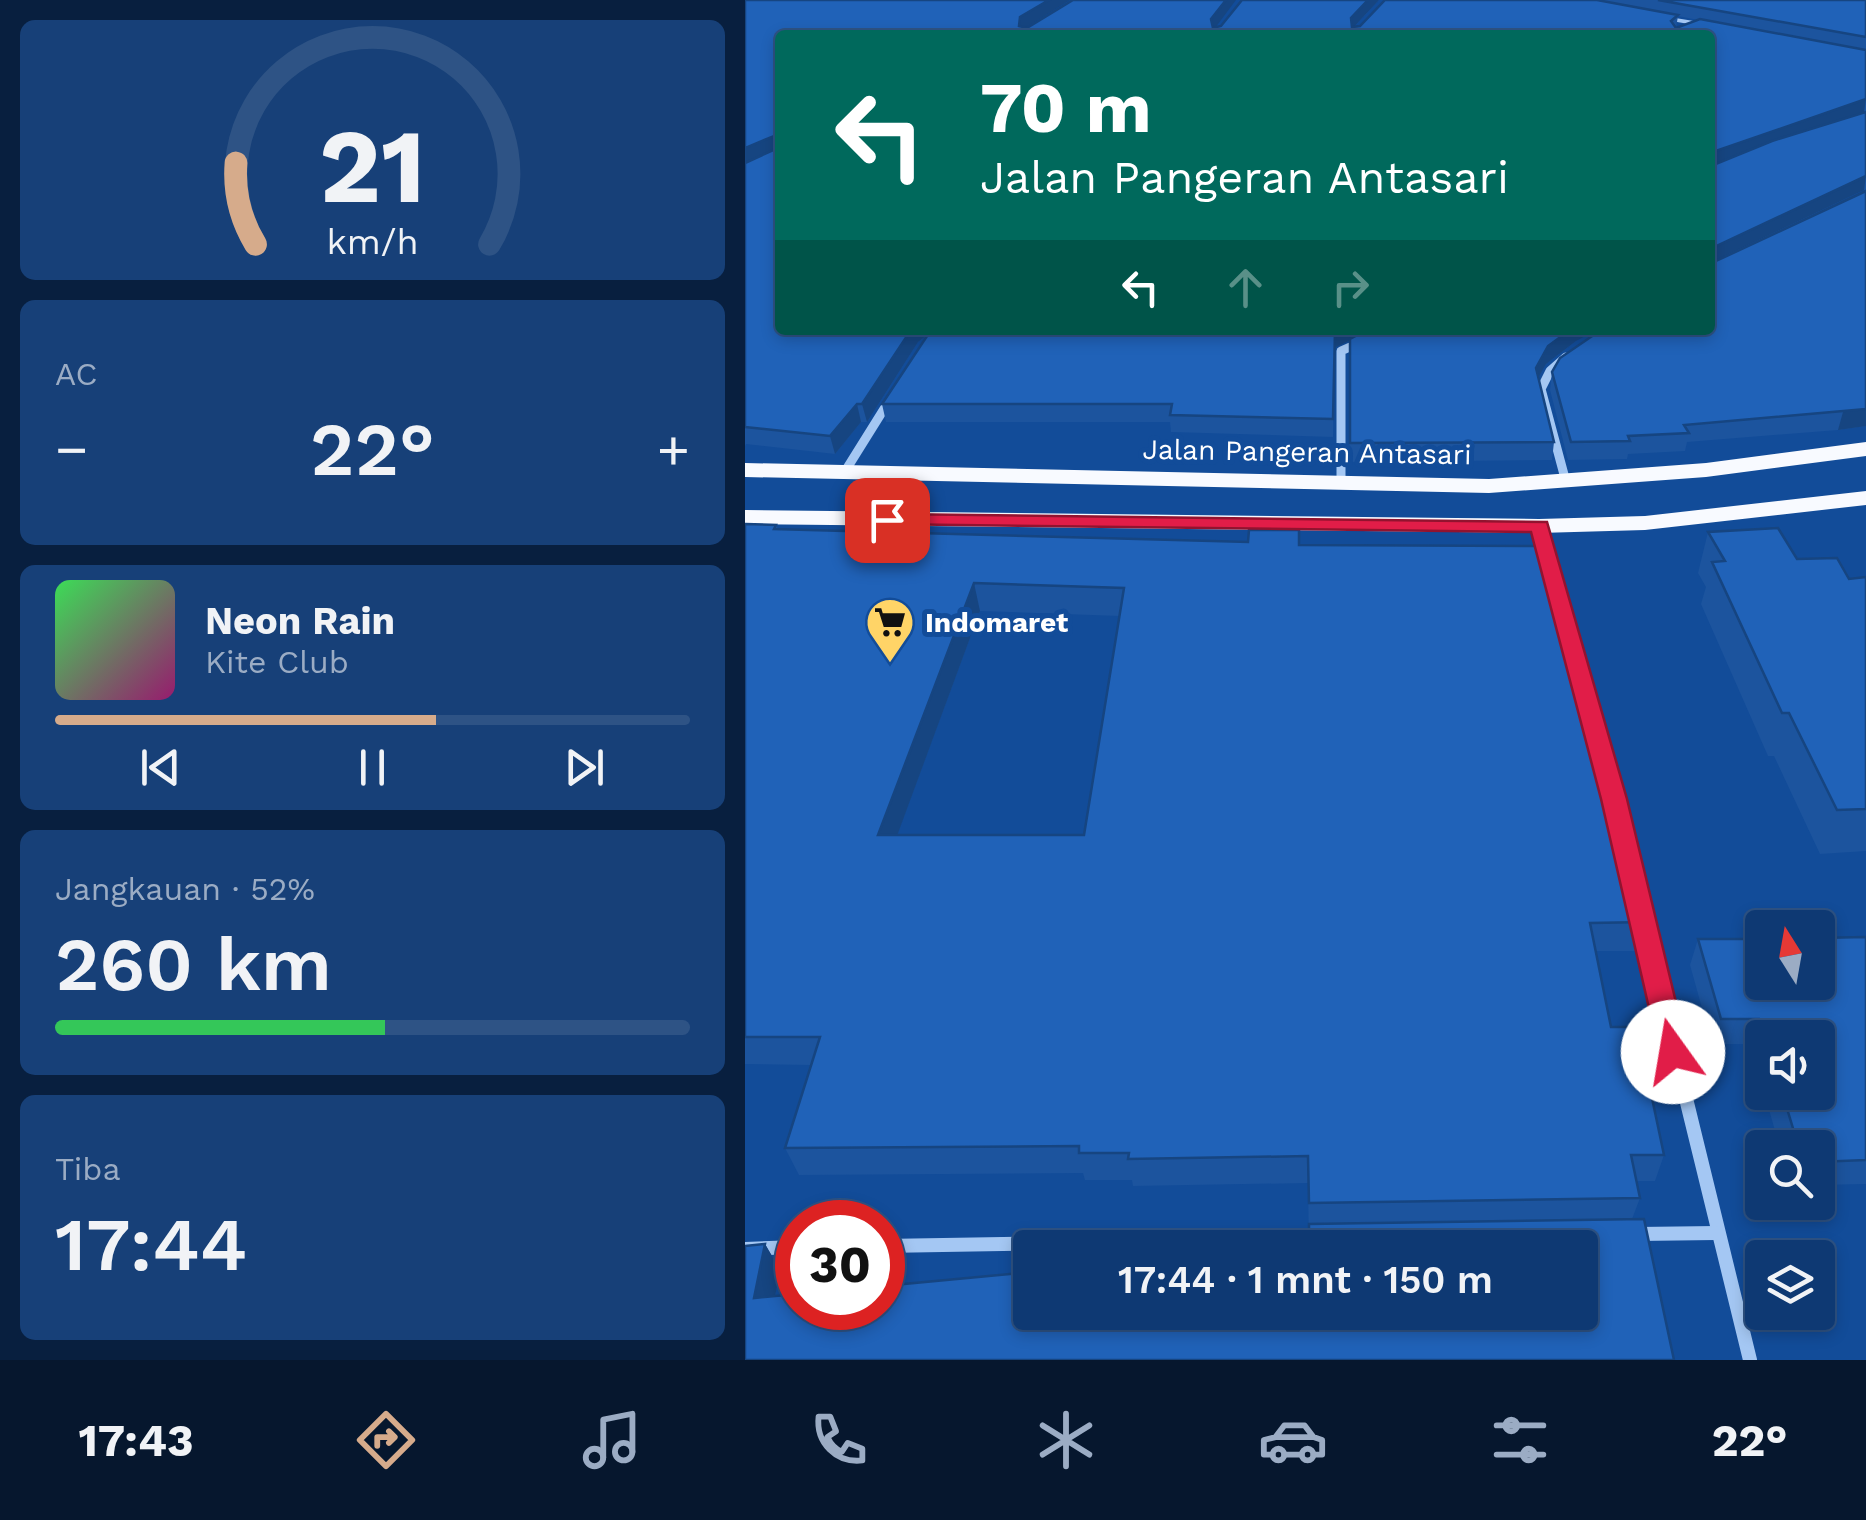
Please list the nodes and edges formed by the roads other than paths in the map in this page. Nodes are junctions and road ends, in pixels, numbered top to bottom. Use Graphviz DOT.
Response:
graph roads {
  1 [pos="1637,13"];
  2 [pos="1700,24"];
  3 [pos="1718,28"];
  4 [pos="1688,30"];
  5 [pos="1375,335"];
  6 [pos="1578,350"];
  7 [pos="893,394"];
  8 [pos="1866,449"];
  9 [pos="745,470"];
  10 [pos="844,473"];
  11 [pos="1566,482"];
  12 [pos="1341,483"];
  13 [pos="1866,498"];
  14 [pos="745,517"];
  15 [pos="1539,526"];
  16 [pos="1627,856"];
  17 [pos="1641,912"];
  18 [pos="1716,1233"];
  19 [pos="1617,1234"];
  20 [pos="1013,1244"];
  21 [pos="905,1246"];
  22 [pos="745,1248"];
  23 [pos="775,1248"];
  24 [pos="1750,1360"];
  1 -- 2 [label="street"];
  2 -- 3 [label="street"];
  2 -- 4 [label="street"];
  5 -- 12 [label="street"];
  6 -- 11 [label="street"];
  7 -- 10 [label="street"];
  8 -- 11 [label="highway, Jalan Pangeran Antasari"];
  9 -- 10 [label="highway, Jalan Pangeran Antasari"];
  10 -- 12 [label="highway, Jalan Pangeran Antasari"];
  11 -- 12 [label="highway, Jalan Pangeran Antasari"];
  13 -- 15 [label="highway"];
  14 -- 15 [label="highway"];
  15 -- 16 [label="street"];
  17 -- 18 [label="street"];
  18 -- 19 [label="street"];
  18 -- 24 [label="street"];
  20 -- 21 [label="street"];
  22 -- 23 [label="street"];
}
